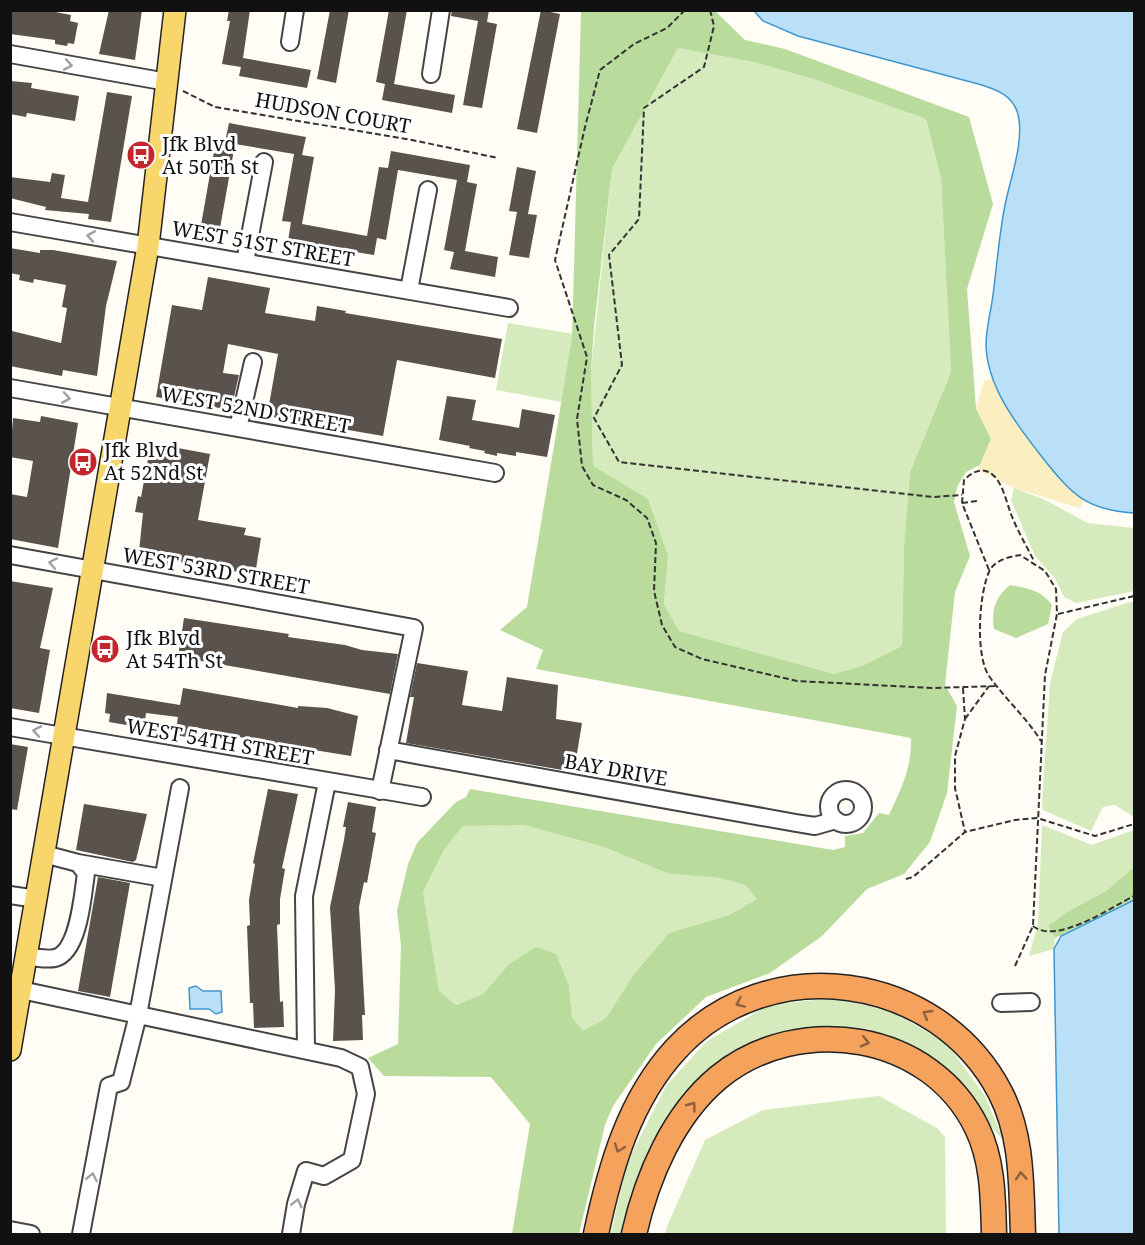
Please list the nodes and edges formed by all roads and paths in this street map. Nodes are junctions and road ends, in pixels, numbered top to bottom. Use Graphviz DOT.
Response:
graph roads {
  1 [pos="175,10"];
  2 [pos="295,10"];
  3 [pos="441,10"];
  4 [pos="685,10"];
  5 [pos="710,10"];
  6 [pos="290,42"];
  7 [pos="10,54"];
  8 [pos="431,74"];
  9 [pos="167,82"];
  10 [pos="498,158"];
  11 [pos="264,162"];
  12 [pos="428,190"];
  13 [pos="10,222"];
  14 [pos="148,246"];
  15 [pos="245,262"];
  16 [pos="409,290"];
  17 [pos="509,308"];
  18 [pos="253,362"];
  19 [pos="10,388"];
  20 [pos="121,407"];
  21 [pos="238,428"];
  22 [pos="495,473"];
  23 [pos="962,495"];
  24 [pos="977,501"];
  25 [pos="962,503"];
  26 [pos="10,555"];
  27 [pos="1034,561"];
  28 [pos="989,570"];
  29 [pos="95,571"];
  30 [pos="1134,596"];
  31 [pos="1057,614"];
  32 [pos="989,686"];
  33 [pos="998,686"];
  34 [pos="963,687"];
  35 [pos="965,719"];
  36 [pos="10,726"];
  37 [pos="63,736"];
  38 [pos="1041,741"];
  39 [pos="388,750"];
  40 [pos="327,782"];
  41 [pos="180,788"];
  42 [pos="380,791"];
  43 [pos="422,797"];
  44 [pos="1037,818"];
  45 [pos="836,820"];
  46 [pos="1134,824"];
  47 [pos="965,832"];
  48 [pos="44,854"];
  49 [pos="78,863"];
  50 [pos="164,878"];
  51 [pos="906,879"];
  52 [pos="10,895"];
  53 [pos="1134,896"];
  54 [pos="37,899"];
  55 [pos="1033,926"];
  56 [pos="27,957"];
  57 [pos="1015,966"];
  58 [pos="21,990"];
  59 [pos="1031,1002"];
  60 [pos="1001,1003"];
  61 [pos="138,1015"];
  62 [pos="10,1050"];
  63 [pos="306,1050"];
  64 [pos="10,1230"];
  65 [pos="31,1234"];
  66 [pos="81,1234"];
  67 [pos="291,1234"];
  68 [pos="596,1234"];
  69 [pos="634,1234"];
  70 [pos="994,1234"];
  71 [pos="1023,1234"];
  1 -- 9 [label="main road"];
  2 -- 6 [label="street"];
  3 -- 8 [label="street"];
  4 -- 34 [label="path"];
  5 -- 23 [label="path"];
  7 -- 9 [label="street, one-way"];
  9 -- 10 [label="path, HUDSON COURT"];
  9 -- 14 [label="main road"];
  11 -- 15 [label="street"];
  12 -- 16 [label="street"];
  14 -- 13 [label="street, WEST 51ST STREET, one-way"];
  14 -- 15 [label="street, WEST 51ST STREET"];
  14 -- 20 [label="main road"];
  15 -- 16 [label="street, WEST 51ST STREET"];
  16 -- 17 [label="street, WEST 51ST STREET"];
  18 -- 21 [label="street"];
  19 -- 20 [label="street, WEST 52ND STREET, one-way"];
  20 -- 21 [label="street, WEST 52ND STREET"];
  20 -- 29 [label="main road"];
  21 -- 22 [label="street, WEST 52ND STREET"];
  23 -- 25 [label="path"];
  23 -- 27 [label="path"];
  24 -- 25 [label="path"];
  25 -- 28 [label="path"];
  29 -- 26 [label="street, WEST 53RD STREET, one-way"];
  27 -- 28 [label="path"];
  27 -- 31 [label="path"];
  28 -- 33 [label="path"];
  29 -- 37 [label="main road"];
  29 -- 39 [label="street, WEST 53RD STREET"];
  30 -- 31 [label="path"];
  31 -- 38 [label="path"];
  32 -- 33 [label="path"];
  32 -- 34 [label="path"];
  32 -- 35 [label="path"];
  33 -- 38 [label="path"];
  34 -- 35 [label="path"];
  35 -- 47 [label="path"];
  37 -- 36 [label="street, WEST 54TH STREET, one-way"];
  37 -- 40 [label="street, WEST 54TH STREET"];
  37 -- 48 [label="main road"];
  38 -- 44 [label="path"];
  39 -- 42 [label="street"];
  39 -- 45 [label="street, BAY DRIVE"];
  40 -- 42 [label="street, WEST 54TH STREET"];
  40 -- 63 [label="street"];
  41 -- 50 [label="street"];
  42 -- 43 [label="street, WEST 54TH STREET"];
  44 -- 46 [label="path"];
  44 -- 47 [label="path"];
  44 -- 55 [label="path"];
  47 -- 51 [label="path"];
  48 -- 49 [label="street"];
  48 -- 54 [label="main road"];
  49 -- 50 [label="street"];
  49 -- 56 [label="street"];
  50 -- 61 [label="street"];
  52 -- 54 [label="street"];
  53 -- 55 [label="path"];
  54 -- 56 [label="main road"];
  55 -- 57 [label="path"];
  56 -- 58 [label="main road"];
  58 -- 61 [label="street"];
  58 -- 62 [label="main road"];
  59 -- 60 [label="street"];
  61 -- 63 [label="street"];
  66 -- 61 [label="street, one-way"];
  67 -- 63 [label="street, one-way"];
  64 -- 65 [label="street"];
  71 -- 68 [label="highway, one-way"];
  69 -- 70 [label="highway, one-way"];
}
